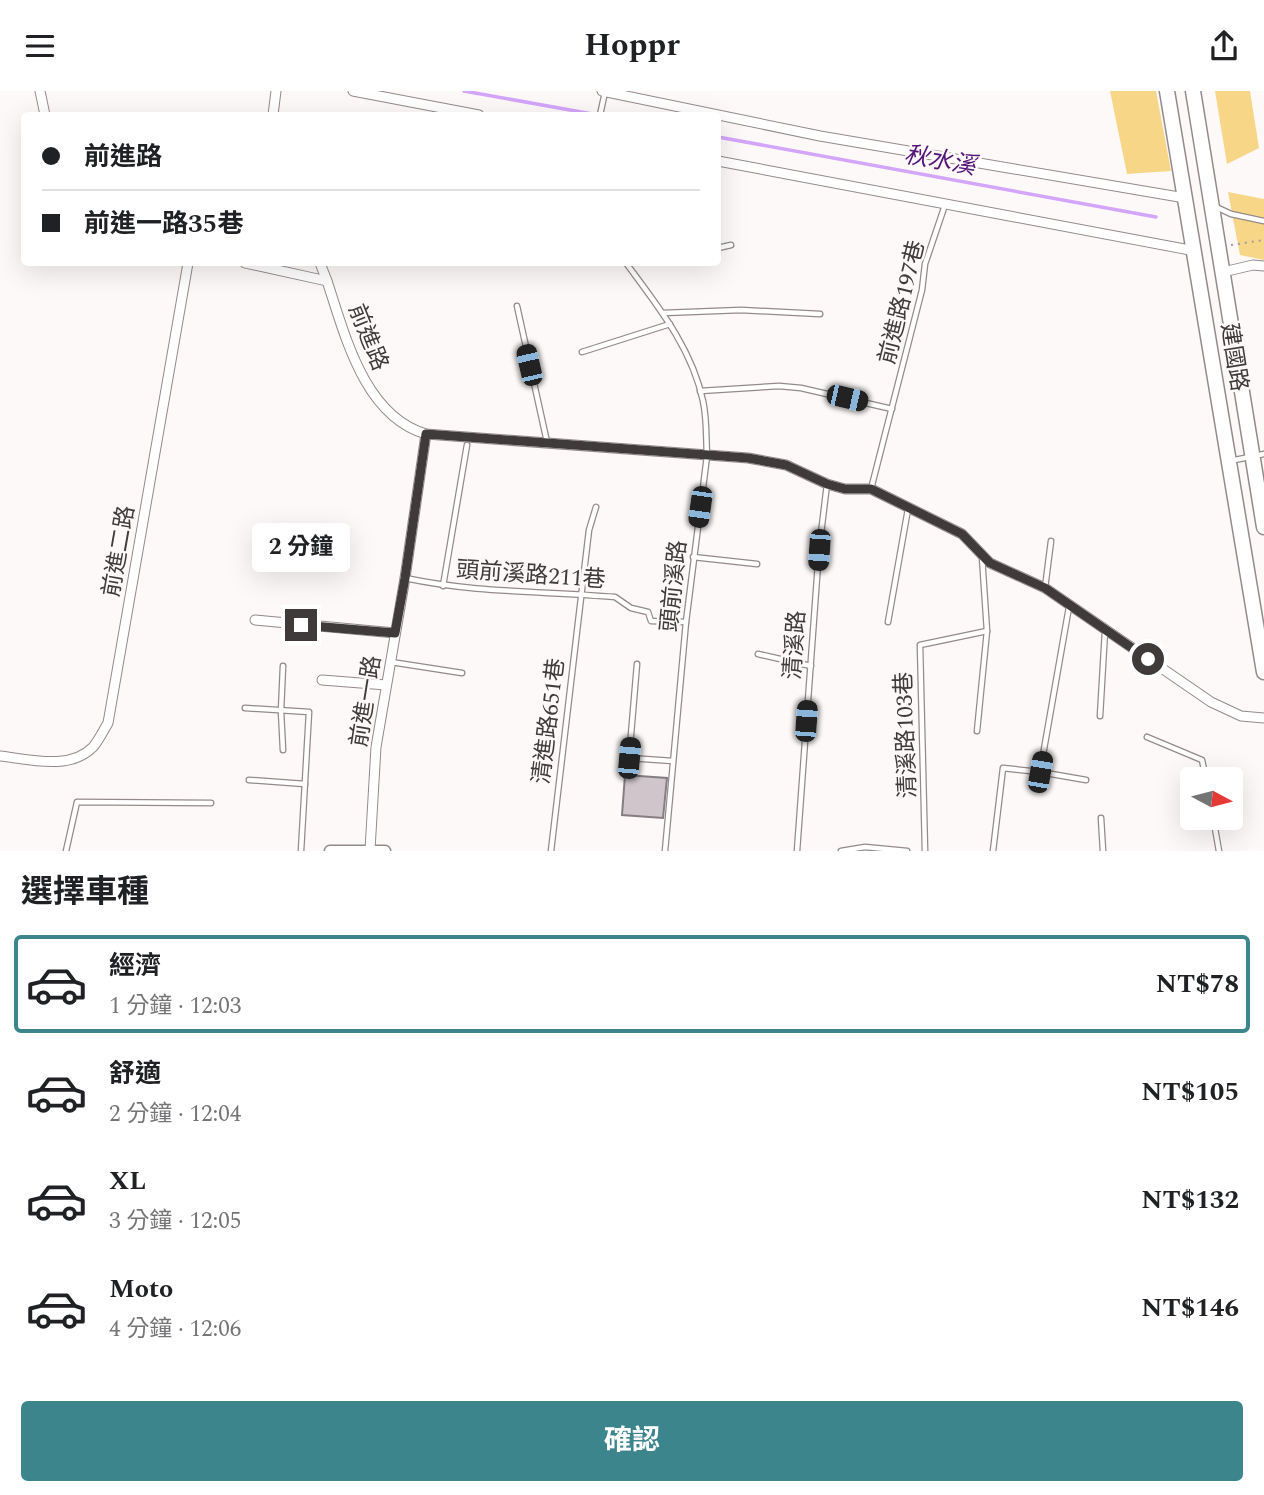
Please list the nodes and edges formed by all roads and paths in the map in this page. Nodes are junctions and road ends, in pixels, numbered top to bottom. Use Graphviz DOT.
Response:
graph roads {
  1 [pos="40,91"];
  2 [pos="276,91"];
  3 [pos="354,91"];
  4 [pos="1167,91"];
  5 [pos="1192,91"];
  6 [pos="604,92"];
  7 [pos="45,112"];
  8 [pos="273,112"];
  9 [pos="464,112"];
  10 [pos="601,112"];
  11 [pos="702,112"];
  12 [pos="721,116"];
  13 [pos="721,162"];
  14 [pos="1185,198"];
  15 [pos="945,204"];
  16 [pos="1212,205"];
  17 [pos="1264,221"];
  18 [pos="1264,240"];
  19 [pos="731,245"];
  20 [pos="721,247"];
  21 [pos="1219,247"];
  22 [pos="1195,251"];
  23 [pos="187,266"];
  24 [pos="259,266"];
  25 [pos="321,266"];
  26 [pos="628,266"];
  27 [pos="1264,266"];
  28 [pos="1223,272"];
  29 [pos="327,281"];
  30 [pos="517,306"];
  31 [pos="663,313"];
  32 [pos="820,314"];
  33 [pos="670,324"];
  34 [pos="582,352"];
  35 [pos="700,391"];
  36 [pos="892,408"];
  37 [pos="426,434"];
  38 [pos="547,443"];
  39 [pos="467,445"];
  40 [pos="1258,455"];
  41 [pos="707,456"];
  42 [pos="1229,461"];
  43 [pos="827,484"];
  44 [pos="871,489"];
  45 [pos="596,507"];
  46 [pos="908,509"];
  47 [pos="1264,527"];
  48 [pos="1051,541"];
  49 [pos="982,556"];
  50 [pos="693,557"];
  51 [pos="757,564"];
  52 [pos="405,578"];
  53 [pos="443,586"];
  54 [pos="1045,588"];
  55 [pos="581,594"];
  56 [pos="1069,607"];
  57 [pos="255,620"];
  58 [pos="686,622"];
  59 [pos="888,622"];
  60 [pos="987,631"];
  61 [pos="1105,631"];
  62 [pos="395,633"];
  63 [pos="758,654"];
  64 [pos="390,661"];
  65 [pos="637,664"];
  66 [pos="284,666"];
  67 [pos="810,666"];
  68 [pos="1264,672"];
  69 [pos="462,673"];
  70 [pos="322,680"];
  71 [pos="386,685"];
  72 [pos="245,708"];
  73 [pos="281,711"];
  74 [pos="1100,716"];
  75 [pos="1264,718"];
  76 [pos="977,731"];
  77 [pos="1147,737"];
  78 [pos="283,750"];
  79 [pos="0,756"];
  80 [pos="673,761"];
  81 [pos="1203,767"];
  82 [pos="1040,772"];
  83 [pos="248,780"];
  84 [pos="1086,781"];
  85 [pos="305,784"];
  86 [pos="211,803"];
  87 [pos="1101,818"];
  88 [pos="1215,830"];
  89 [pos="370,850"];
  90 [pos="66,851"];
  91 [pos="301,851"];
  92 [pos="330,851"];
  93 [pos="385,851"];
  94 [pos="551,851"];
  95 [pos="665,851"];
  96 [pos="797,851"];
  97 [pos="841,851"];
  98 [pos="907,851"];
  99 [pos="925,851"];
  100 [pos="993,851"];
  101 [pos="1103,851"];
  102 [pos="1219,851"];
  1 -- 7 [label="street"];
  2 -- 8 [label="street"];
  3 -- 9 [label="street"];
  4 -- 14 [label="main road, 建國路"];
  5 -- 16 [label="main road, 建國路"];
  6 -- 10 [label="lane"];
  6 -- 11 [label="street"];
  12 -- 14 [label="street"];
  13 -- 15 [label="street"];
  14 -- 22 [label="main road, 建國路"];
  15 -- 22 [label="street"];
  15 -- 36 [label="lane, 前進路197巷"];
  16 -- 17 [label="lane"];
  16 -- 21 [label="main road, 建國路"];
  18 -- 21 [label="path"];
  19 -- 20 [label="lane"];
  21 -- 28 [label="main road, 建國路"];
  22 -- 42 [label="main road, 建國路"];
  23 -- 79 [label="street, 前進二路"];
  24 -- 29 [label="street, 前進路"];
  25 -- 29 [label="street"];
  26 -- 31 [label="lane, 頭前溪路"];
  27 -- 28 [label="street"];
  28 -- 40 [label="main road, 建國路"];
  29 -- 37 [label="street, 前進路"];
  30 -- 38 [label="lane"];
  31 -- 32 [label="lane"];
  31 -- 33 [label="lane, 頭前溪路"];
  33 -- 34 [label="lane"];
  33 -- 35 [label="lane, 頭前溪路"];
  35 -- 36 [label="lane"];
  35 -- 41 [label="lane, 頭前溪路"];
  36 -- 44 [label="lane, 前進路197巷"];
  37 -- 38 [label="street, 前進路"];
  37 -- 52 [label="street, 前進一路"];
  38 -- 41 [label="street, 前進路"];
  39 -- 53 [label="lane"];
  40 -- 42 [label="lane"];
  40 -- 47 [label="main road, 建國路"];
  41 -- 43 [label="street, 前進路"];
  41 -- 50 [label="lane, 頭前溪路"];
  42 -- 68 [label="main road, 建國路"];
  43 -- 44 [label="street, 前進路"];
  43 -- 67 [label="lane, 清溪路"];
  44 -- 46 [label="street, 前進路"];
  45 -- 55 [label="lane, 清進路651巷"];
  46 -- 49 [label="street, 前進路"];
  46 -- 59 [label="lane"];
  48 -- 54 [label="lane"];
  49 -- 54 [label="street, 前進路"];
  49 -- 60 [label="lane"];
  50 -- 51 [label="lane"];
  50 -- 58 [label="lane, 頭前溪路"];
  52 -- 53 [label="lane, 頭前溪路211巷"];
  52 -- 62 [label="street, 前進一路"];
  53 -- 55 [label="lane, 頭前溪路211巷"];
  54 -- 56 [label="street, 前進路"];
  55 -- 58 [label="lane, 頭前溪路211巷"];
  55 -- 94 [label="lane, 清進路651巷"];
  56 -- 61 [label="street, 前進路"];
  56 -- 82 [label="lane"];
  57 -- 62 [label="street"];
  58 -- 80 [label="lane, 頭前溪路"];
  60 -- 76 [label="lane"];
  60 -- 99 [label="lane, 清溪路103巷"];
  61 -- 74 [label="lane"];
  61 -- 75 [label="street, 前進路"];
  62 -- 64 [label="street, 前進一路"];
  63 -- 67 [label="lane"];
  64 -- 69 [label="lane"];
  64 -- 71 [label="street, 前進一路"];
  65 -- 80 [label="lane"];
  66 -- 73 [label="lane"];
  67 -- 96 [label="lane, 清溪路"];
  70 -- 71 [label="street"];
  71 -- 89 [label="street, 前進一路"];
  72 -- 73 [label="lane"];
  73 -- 78 [label="lane"];
  73 -- 85 [label="lane"];
  77 -- 81 [label="lane"];
  80 -- 95 [label="lane, 頭前溪路"];
  82 -- 84 [label="lane"];
  82 -- 100 [label="lane"];
  83 -- 85 [label="lane"];
  85 -- 91 [label="lane"];
  86 -- 90 [label="lane"];
  87 -- 101 [label="lane"];
  88 -- 102 [label="lane"];
  89 -- 92 [label="street"];
  89 -- 93 [label="street"];
  97 -- 98 [label="lane"];
}
